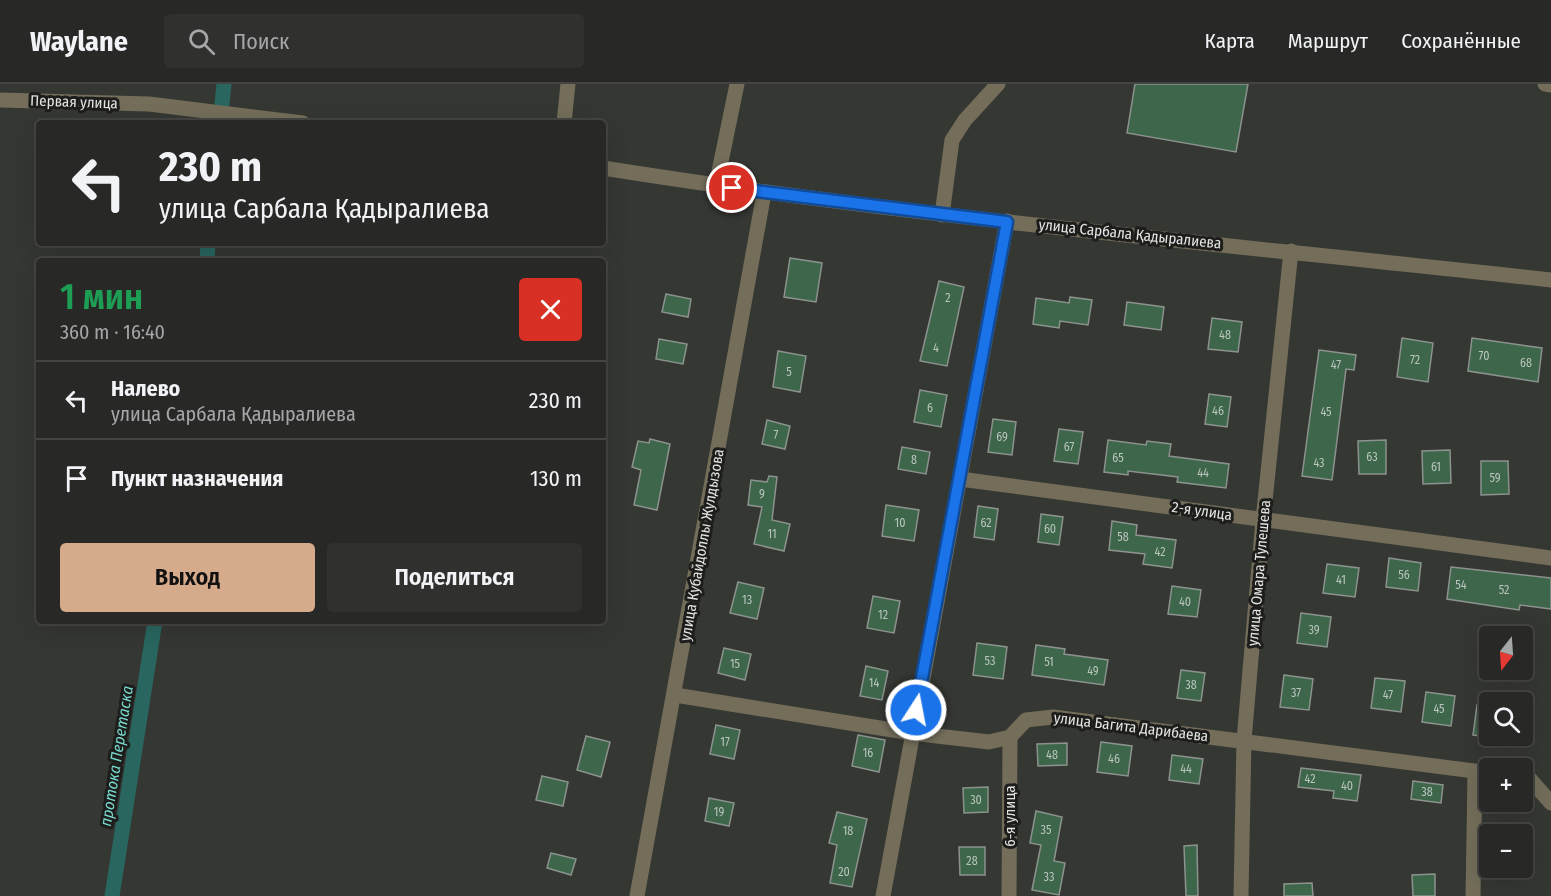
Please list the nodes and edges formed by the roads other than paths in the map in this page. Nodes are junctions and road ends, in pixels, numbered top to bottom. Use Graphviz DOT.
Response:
graph roads {
  1 [pos="568,84"];
  2 [pos="737,84"];
  3 [pos="998,84"];
  4 [pos="1545,84"];
  5 [pos="1551,85"];
  6 [pos="0,100"];
  7 [pos="285,120"];
  8 [pos="564,120"];
  9 [pos="606,168"];
  10 [pos="716,186"];
  11 [pos="764,193"];
  12 [pos="942,215"];
  13 [pos="1007,222"];
  14 [pos="1291,251"];
  15 [pos="1551,280"];
  16 [pos="960,479"];
  17 [pos="1263,520"];
  18 [pos="1551,558"];
  19 [pos="675,695"];
  20 [pos="911,733"];
  21 [pos="1010,737"];
  22 [pos="1244,741"];
  23 [pos="1479,773"];
  24 [pos="1533,783"];
  25 [pos="1551,803"];
  26 [pos="1479,812"];
  27 [pos="637,896"];
  28 [pos="883,896"];
  29 [pos="1009,896"];
  30 [pos="1242,896"];
  31 [pos="1473,896"];
  1 -- 8 [label="street"];
  2 -- 10 [label="street"];
  3 -- 12 [label="street"];
  4 -- 5 [label="street"];
  6 -- 7 [label="street, Первая улица"];
  9 -- 10 [label="street, улица Сарбала Қадыралиева"];
  10 -- 11 [label="street, улица Сарбала Қадыралиева"];
  11 -- 12 [label="street, улица Сарбала Қадыралиева"];
  11 -- 19 [label="street, улица Кубайдоллы Жулдызова"];
  12 -- 13 [label="street, улица Сарбала Қадыралиева"];
  13 -- 14 [label="street, улица Сарбала Қадыралиева"];
  13 -- 16 [label="street"];
  14 -- 15 [label="street, улица Сарбала Қадыралиева"];
  14 -- 17 [label="street, улица Омара Тулешева"];
  16 -- 17 [label="street, 2-я улица"];
  16 -- 20 [label="street"];
  17 -- 18 [label="street, 2-я улица"];
  17 -- 22 [label="street, улица Омара Тулешева"];
  19 -- 20 [label="street"];
  19 -- 27 [label="street, улица Кубайдоллы Жулдызова"];
  20 -- 21 [label="street"];
  20 -- 28 [label="street"];
  21 -- 22 [label="street, улица Багита Дарибаева"];
  21 -- 29 [label="street, 6-я улица"];
  22 -- 23 [label="street, улица Багита Дарибаева"];
  22 -- 30 [label="street, улица Омара Тулешева"];
  24 -- 25 [label="street"];
  26 -- 31 [label="street"];
}
